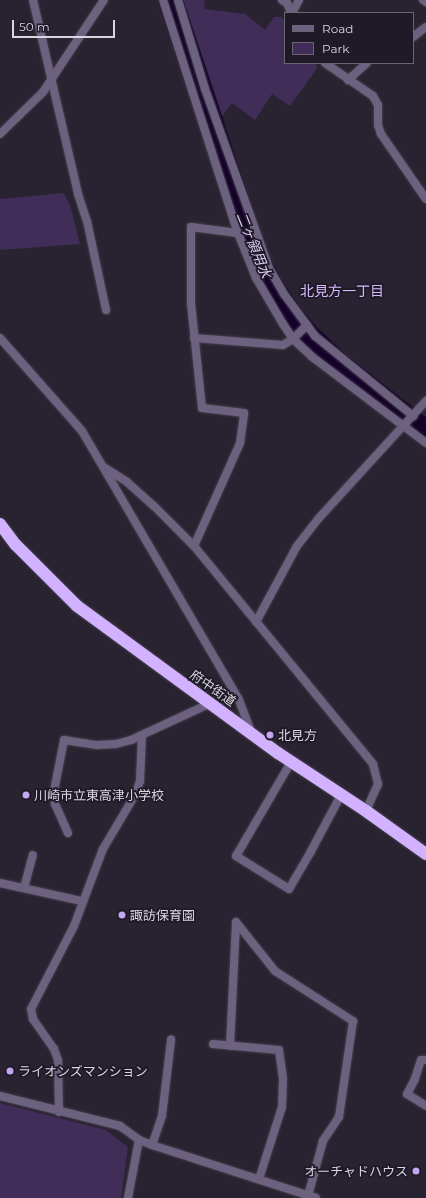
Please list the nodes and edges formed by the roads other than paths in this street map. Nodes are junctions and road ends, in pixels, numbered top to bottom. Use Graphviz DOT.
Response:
graph roads {
  1 [pos="33,0"];
  2 [pos="104,0"];
  3 [pos="163,0"];
  4 [pos="178,0"];
  5 [pos="282,0"];
  6 [pos="299,0"];
  7 [pos="423,0"];
  8 [pos="426,2"];
  9 [pos="292,12"];
  10 [pos="293,12"];
  11 [pos="426,27"];
  12 [pos="414,36"];
  13 [pos="326,64"];
  14 [pos="367,64"];
  15 [pos="52,80"];
  16 [pos="348,80"];
  17 [pos="0,134"];
  18 [pos="426,198"];
  19 [pos="238,233"];
  20 [pos="106,310"];
  21 [pos="307,325"];
  22 [pos="0,338"];
  23 [pos="194,338"];
  24 [pos="293,339"];
  25 [pos="426,401"];
  26 [pos="412,417"];
  27 [pos="405,425"];
  28 [pos="426,443"];
  29 [pos="104,468"];
  30 [pos="0,524"];
  31 [pos="194,546"];
  32 [pos="256,622"];
  33 [pos="211,703"];
  34 [pos="251,732"];
  35 [pos="142,734"];
  36 [pos="292,762"];
  37 [pos="341,795"];
  38 [pos="366,811"];
  39 [pos="68,833"];
  40 [pos="426,854"];
  41 [pos="33,855"];
  42 [pos="0,883"];
  43 [pos="24,888"];
  44 [pos="82,901"];
  45 [pos="171,1040"];
  46 [pos="213,1044"];
  47 [pos="230,1046"];
  48 [pos="426,1060"];
  49 [pos="0,1097"];
  50 [pos="426,1106"];
  51 [pos="59,1112"];
  52 [pos="139,1140"];
  53 [pos="152,1145"];
  54 [pos="259,1179"];
  55 [pos="312,1197"];
  56 [pos="128,1198"];
  1 -- 15 [label="street"];
  2 -- 15 [label="street"];
  3 -- 19 [label="street"];
  4 -- 21 [label="street"];
  5 -- 9 [label="street"];
  6 -- 10 [label="street"];
  7 -- 8 [label="street"];
  11 -- 12 [label="street"];
  13 -- 16 [label="street"];
  14 -- 16 [label="street"];
  15 -- 17 [label="street"];
  15 -- 20 [label="street"];
  16 -- 18 [label="street"];
  19 -- 23 [label="street"];
  19 -- 24 [label="street"];
  21 -- 24 [label="street"];
  21 -- 26 [label="street"];
  22 -- 29 [label="street"];
  23 -- 24 [label="street"];
  23 -- 31 [label="street"];
  24 -- 27 [label="street"];
  25 -- 26 [label="street"];
  26 -- 27 [label="street"];
  27 -- 28 [label="street"];
  27 -- 32 [label="street"];
  29 -- 31 [label="street"];
  29 -- 34 [label="street"];
  30 -- 33 [label="highway, 府中街道"];
  31 -- 32 [label="street"];
  32 -- 38 [label="street"];
  33 -- 34 [label="highway, 府中街道"];
  33 -- 35 [label="street"];
  34 -- 36 [label="highway, 府中街道"];
  35 -- 39 [label="street"];
  35 -- 44 [label="street"];
  36 -- 37 [label="highway, 府中街道"];
  36 -- 37 [label="street"];
  37 -- 38 [label="highway, 府中街道"];
  38 -- 40 [label="highway, 府中街道"];
  41 -- 43 [label="street"];
  42 -- 43 [label="street"];
  43 -- 44 [label="street"];
  44 -- 51 [label="street"];
  45 -- 53 [label="street"];
  46 -- 47 [label="street"];
  47 -- 54 [label="street"];
  47 -- 55 [label="street"];
  48 -- 50 [label="street"];
  49 -- 51 [label="street"];
  51 -- 52 [label="street"];
  52 -- 53 [label="street"];
  52 -- 56 [label="street"];
  53 -- 54 [label="street"];
  54 -- 55 [label="street"];
}
